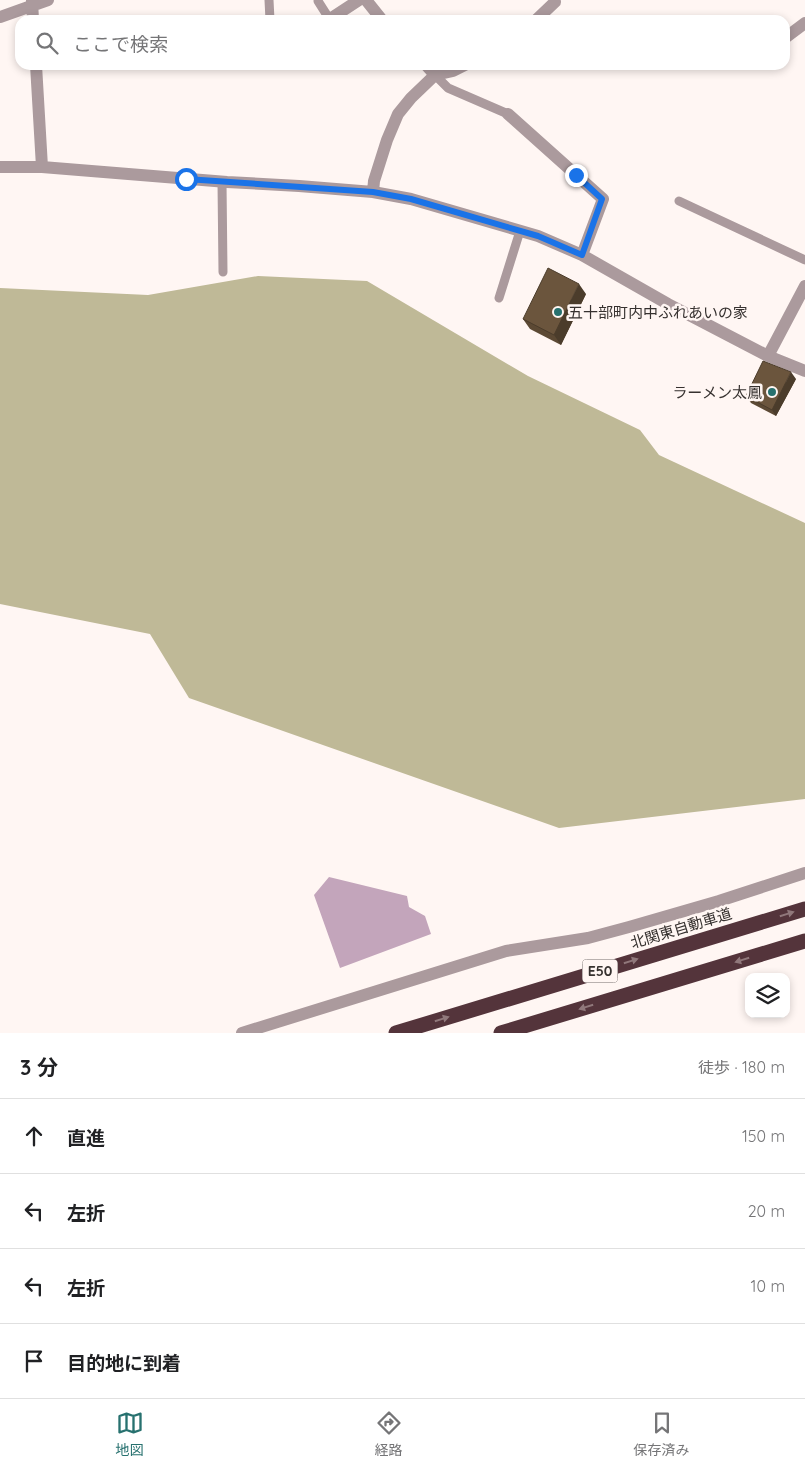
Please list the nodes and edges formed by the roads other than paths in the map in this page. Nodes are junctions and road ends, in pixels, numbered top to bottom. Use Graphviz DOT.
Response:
graph roads {
  1 [pos="48,0"];
  2 [pos="270,0"];
  3 [pos="359,0"];
  4 [pos="366,0"];
  5 [pos="318,1"];
  6 [pos="555,2"];
  7 [pos="32,3"];
  8 [pos="270,15"];
  9 [pos="327,15"];
  10 [pos="337,15"];
  11 [pos="378,15"];
  12 [pos="541,15"];
  13 [pos="0,17"];
  14 [pos="805,23"];
  15 [pos="790,34"];
  16 [pos="36,70"];
  17 [pos="431,70"];
  18 [pos="455,70"];
  19 [pos="436,75"];
  20 [pos="508,114"];
  21 [pos="0,167"];
  22 [pos="42,167"];
  23 [pos="222,182"];
  24 [pos="373,192"];
  25 [pos="679,201"];
  26 [pos="520,231"];
  27 [pos="582,255"];
  28 [pos="805,260"];
  29 [pos="224,272"];
  30 [pos="805,286"];
  31 [pos="498,298"];
  32 [pos="768,356"];
  33 [pos="805,371"];
  34 [pos="805,873"];
  35 [pos="805,909"];
  36 [pos="805,941"];
  37 [pos="242,1033"];
  38 [pos="396,1033"];
  39 [pos="501,1033"];
  1 -- 7 [label="street"];
  2 -- 8 [label="lane"];
  3 -- 10 [label="street"];
  4 -- 11 [label="street"];
  5 -- 9 [label="lane"];
  6 -- 12 [label="street"];
  7 -- 13 [label="street"];
  14 -- 15 [label="street"];
  16 -- 22 [label="street"];
  17 -- 19 [label="street"];
  18 -- 19 [label="street"];
  19 -- 20 [label="lane"];
  19 -- 24 [label="street"];
  20 -- 27 [label="street"];
  21 -- 22 [label="street"];
  22 -- 23 [label="street"];
  23 -- 24 [label="street"];
  23 -- 29 [label="lane"];
  24 -- 26 [label="street"];
  25 -- 28 [label="lane"];
  26 -- 27 [label="street"];
  26 -- 31 [label="lane"];
  27 -- 32 [label="street"];
  30 -- 32 [label="street"];
  32 -- 33 [label="street"];
  34 -- 37 [label="street"];
  38 -- 35 [label="highway, 北関東自動車道 / E50, one-way"];
  36 -- 39 [label="highway, E50, one-way"];
}
